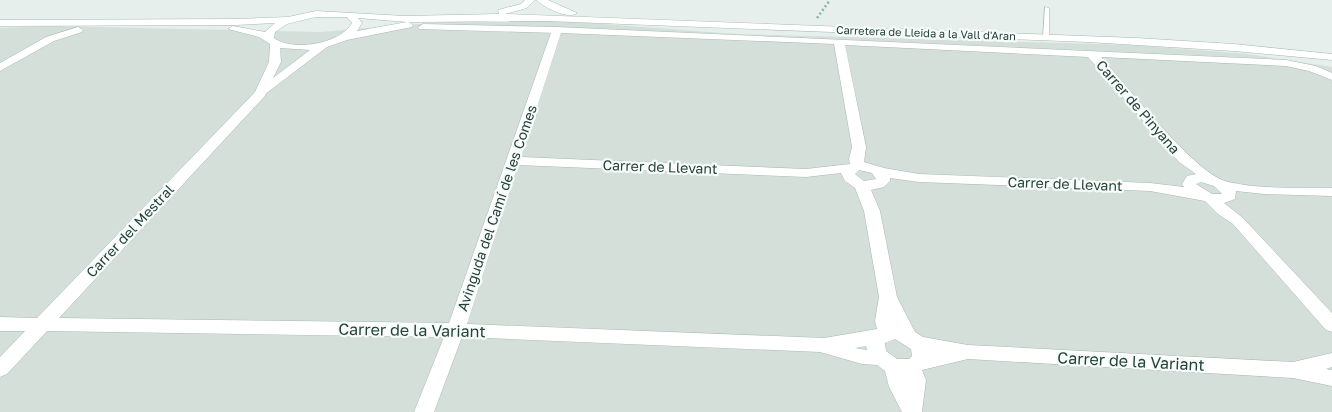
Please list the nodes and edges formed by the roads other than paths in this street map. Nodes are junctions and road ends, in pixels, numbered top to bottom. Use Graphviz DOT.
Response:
graph roads {
  1 [pos="317,0"];
  2 [pos="530,0"];
  3 [pos="541,0"];
  4 [pos="334,8"];
  5 [pos="1047,8"];
  6 [pos="510,11"];
  7 [pos="572,13"];
  8 [pos="303,15"];
  9 [pos="350,15"];
  10 [pos="452,17"];
  11 [pos="520,18"];
  12 [pos="288,19"];
  13 [pos="0,23"];
  14 [pos="169,23"];
  15 [pos="714,25"];
  16 [pos="399,27"];
  17 [pos="225,28"];
  18 [pos="0,29"];
  19 [pos="41,29"];
  20 [pos="78,30"];
  21 [pos="557,30"];
  22 [pos="343,37"];
  23 [pos="1046,38"];
  24 [pos="839,40"];
  25 [pos="272,41"];
  26 [pos="327,43"];
  27 [pos="1150,43"];
  28 [pos="33,48"];
  29 [pos="1092,54"];
  30 [pos="1332,57"];
  31 [pos="0,68"];
  32 [pos="1332,78"];
  33 [pos="260,94"];
  34 [pos="1184,159"];
  35 [pos="513,161"];
  36 [pos="867,176"];
  37 [pos="1193,180"];
  38 [pos="1150,187"];
  39 [pos="1217,192"];
  40 [pos="1332,192"];
  41 [pos="888,297"];
  42 [pos="0,324"];
  43 [pos="41,325"];
  44 [pos="1330,326"];
  45 [pos="456,330"];
  46 [pos="883,335"];
  47 [pos="824,345"];
  48 [pos="905,356"];
  49 [pos="1332,360"];
  50 [pos="0,368"];
  51 [pos="1293,370"];
  52 [pos="1332,378"];
  53 [pos="912,411"];
  54 [pos="424,412"];
  1 -- 4 [label="street"];
  1 -- 8 [label="street"];
  2 -- 6 [label="street"];
  3 -- 7 [label="street"];
  4 -- 6 [label="street"];
  4 -- 8 [label="street"];
  4 -- 9 [label="street"];
  5 -- 23 [label="lane"];
  6 -- 7 [label="street"];
  6 -- 10 [label="street"];
  7 -- 15 [label="street"];
  8 -- 12 [label="street"];
  9 -- 10 [label="street"];
  9 -- 22 [label="street"];
  10 -- 11 [label="street"];
  11 -- 15 [label="street, Carretera de Lleida a la Vall d'Aran"];
  11 -- 16 [label="street"];
  12 -- 14 [label="street"];
  12 -- 25 [label="street"];
  13 -- 14 [label="street"];
  14 -- 17 [label="street"];
  15 -- 23 [label="street, Carretera de Lleida a la Vall d'Aran"];
  16 -- 21 [label="street"];
  16 -- 22 [label="street"];
  17 -- 20 [label="street"];
  17 -- 25 [label="street"];
  18 -- 19 [label="street"];
  19 -- 20 [label="street"];
  19 -- 28 [label="street"];
  20 -- 28 [label="street"];
  21 -- 24 [label="street"];
  21 -- 35 [label="street, Avinguda del Camí de les Comes"];
  22 -- 26 [label="street"];
  23 -- 27 [label="street, Carretera de Lleida a la Vall d'Aran"];
  24 -- 29 [label="street"];
  24 -- 36 [label="street"];
  25 -- 26 [label="street"];
  25 -- 33 [label="street"];
  26 -- 33 [label="street"];
  27 -- 29 [label="street"];
  27 -- 30 [label="street, Carretera de Lleida a la Vall d'Aran"];
  28 -- 31 [label="street"];
  29 -- 32 [label="street"];
  29 -- 34 [label="street, Carrer de Pinyana"];
  33 -- 43 [label="street, Carrer del Mestral"];
  34 -- 37 [label="street, Carrer de Pinyana"];
  34 -- 39 [label="street, Carrer de Pinyana"];
  35 -- 36 [label="street, Carrer de Llevant"];
  35 -- 45 [label="street, Avinguda del Camí de les Comes"];
  36 -- 38 [label="street, Carrer de Llevant"];
  36 -- 41 [label="street"];
  37 -- 38 [label="street, Carrer de Llevant"];
  37 -- 39 [label="street, Carrer de Llevant"];
  37 -- 39 [label="street, Carrer de Pinyana"];
  38 -- 39 [label="street, Carrer de Llevant"];
  39 -- 40 [label="street, Carrer de Llevant"];
  39 -- 44 [label="street, Carrer de Pinyana"];
  41 -- 46 [label="street"];
  41 -- 48 [label="street"];
  42 -- 43 [label="street, Carrer de la Variant"];
  43 -- 45 [label="street, Carrer de la Variant"];
  43 -- 50 [label="street, Carrer del Mestral"];
  45 -- 47 [label="street, Carrer de la Variant"];
  45 -- 54 [label="street, Avinguda del Camí de les Comes"];
  46 -- 47 [label="street, Carrer de la Variant"];
  46 -- 48 [label="street, Carrer de la Variant"];
  46 -- 48 [label="street"];
  47 -- 48 [label="street, Carrer de la Variant"];
  48 -- 51 [label="street, Carrer de la Variant"];
  48 -- 53 [label="street"];
  49 -- 51 [label="street, Carrer de la Variant"];
  51 -- 52 [label="street, Carrer de la Variant"];
}
